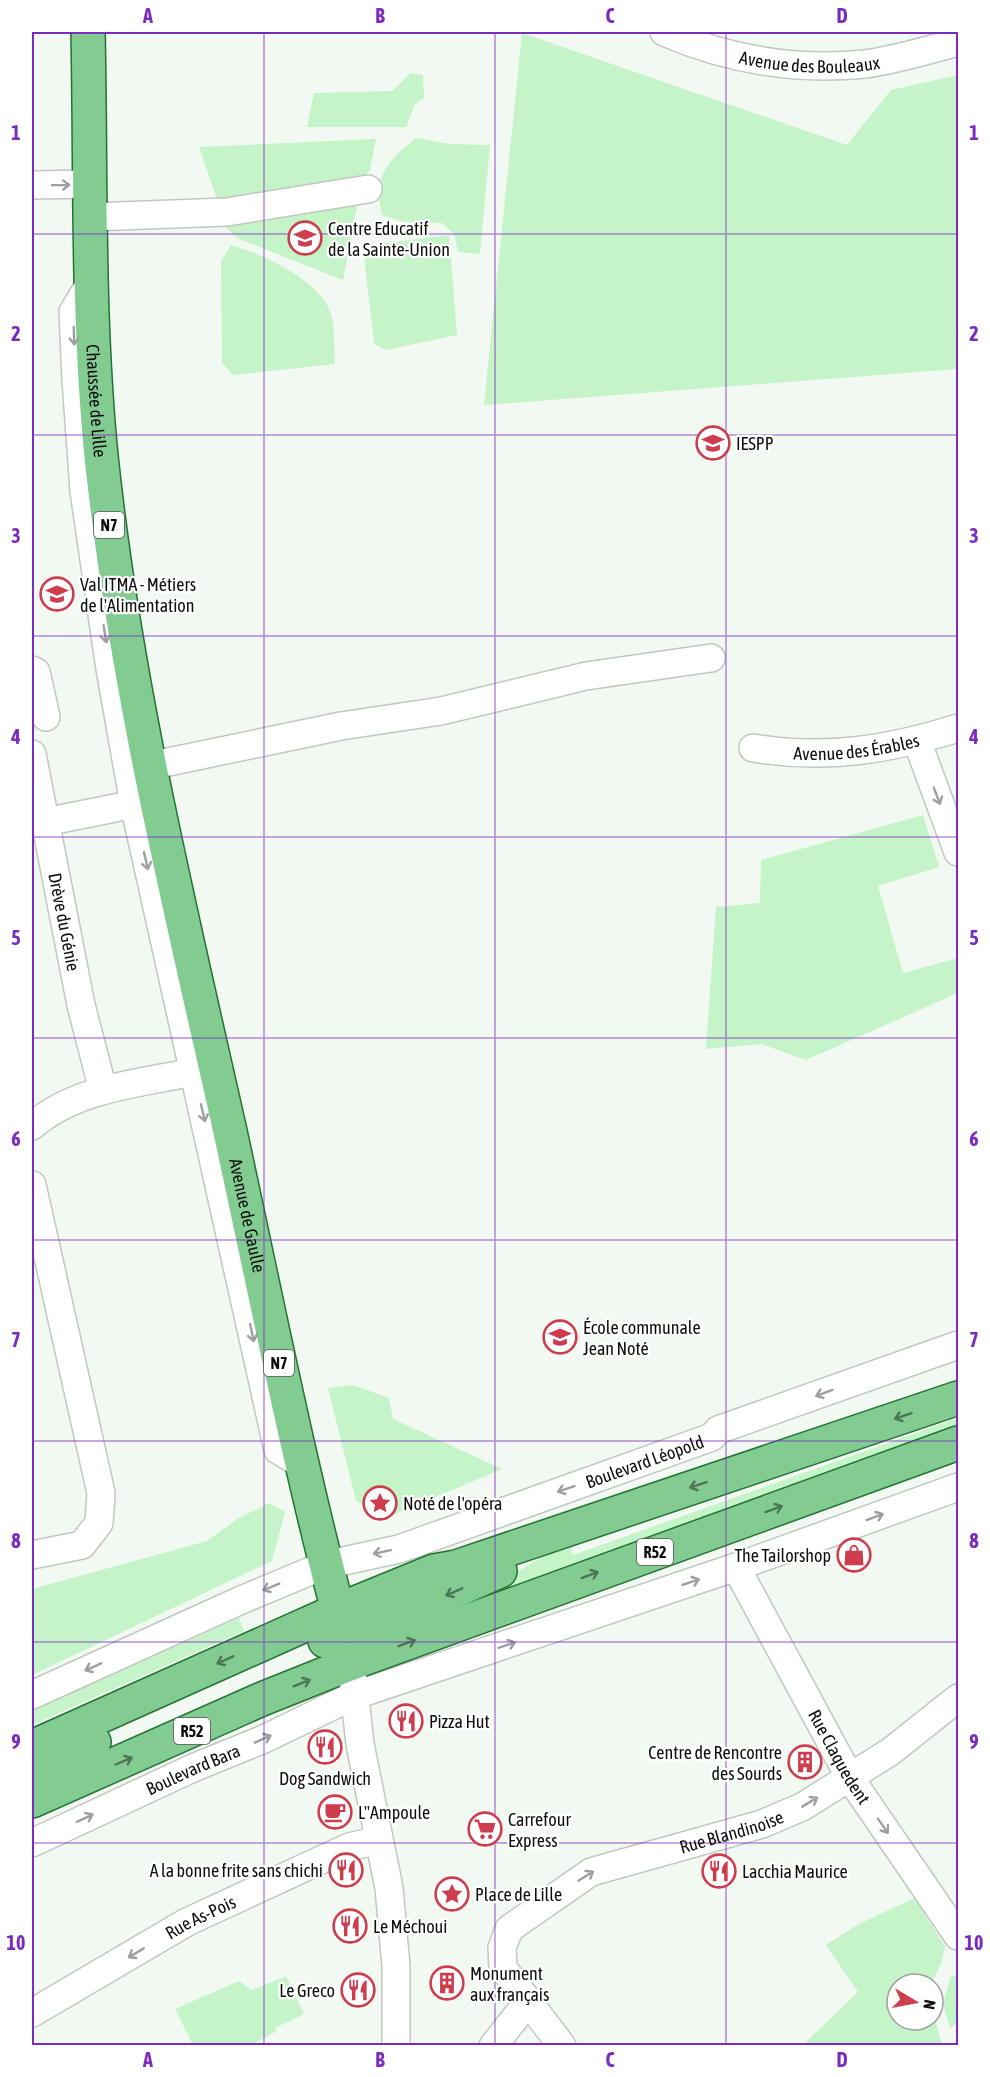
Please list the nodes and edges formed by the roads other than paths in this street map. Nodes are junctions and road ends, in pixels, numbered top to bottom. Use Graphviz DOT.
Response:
graph roads {
  1 [pos="88,32"];
  2 [pos="663,32"];
  3 [pos="958,42"];
  4 [pos="91,184"];
  5 [pos="32,185"];
  6 [pos="368,189"];
  7 [pos="91,217"];
  8 [pos="91,282"];
  9 [pos="711,658"];
  10 [pos="32,670"];
  11 [pos="46,717"];
  12 [pos="958,728"];
  13 [pos="917,741"];
  14 [pos="753,748"];
  15 [pos="32,754"];
  16 [pos="149,766"];
  17 [pos="144,802"];
  18 [pos="45,822"];
  19 [pos="958,852"];
  20 [pos="204,1070"];
  21 [pos="103,1090"];
  22 [pos="32,1126"];
  23 [pos="32,1185"];
  24 [pos="958,1345"];
  25 [pos="958,1398"];
  26 [pos="958,1443"];
  27 [pos="958,1487"];
  28 [pos="32,1555"];
  29 [pos="326,1565"];
  30 [pos="736,1567"];
  31 [pos="344,1635"];
  32 [pos="32,1695"];
  33 [pos="353,1696"];
  34 [pos="958,1698"];
  35 [pos="32,1747"];
  36 [pos="32,1774"];
  37 [pos="850,1778"];
  38 [pos="32,1801"];
  39 [pos="379,1840"];
  40 [pos="32,1843"];
  41 [pos="958,1936"];
  42 [pos="534,2007"];
  43 [pos="32,2013"];
  44 [pos="396,2046"];
  45 [pos="493,2046"];
  46 [pos="562,2046"];
  1 -- 4 [label="main road, Chaussée de Lille / N7"];
  2 -- 3 [label="street, Avenue des Bouleaux"];
  5 -- 4 [label="street, one-way"];
  4 -- 7 [label="main road, Chaussée de Lille / N7"];
  6 -- 7 [label="street"];
  7 -- 8 [label="main road, Chaussée de Lille / N7"];
  8 -- 16 [label="main road, Chaussée de Lille / N7"];
  8 -- 17 [label="street, one-way"];
  9 -- 16 [label="street"];
  10 -- 11 [label="street"];
  12 -- 13 [label="street, Avenue des Érables"];
  13 -- 14 [label="street, Avenue des Érables"];
  13 -- 19 [label="street, one-way"];
  15 -- 18 [label="street, Drève du Génie"];
  16 -- 17 [label="main road, Avenue de Gaulle / N7"];
  17 -- 18 [label="street"];
  17 -- 20 [label="main road, Avenue de Gaulle / N7"];
  18 -- 21 [label="street, Drève du Génie"];
  20 -- 21 [label="street"];
  20 -- 29 [label="main road, Avenue de Gaulle / N7"];
  21 -- 22 [label="street"];
  23 -- 28 [label="street"];
  24 -- 29 [label="street, Boulevard Léopold, one-way"];
  25 -- 31 [label="main road, R52, one-way"];
  31 -- 26 [label="main road, R52, one-way"];
  30 -- 27 [label="street, one-way"];
  29 -- 31 [label="main road, Avenue de Gaulle / N7"];
  29 -- 32 [label="street, one-way"];
  33 -- 30 [label="street, one-way"];
  30 -- 37 [label="street, Rue Claquedent"];
  31 -- 33 [label="street"];
  31 -- 35 [label="main road, R52, one-way"];
  31 -- 36 [label="main road, R52"];
  38 -- 31 [label="main road, Boulevard Bara / R52, one-way"];
  33 -- 39 [label="street"];
  40 -- 33 [label="street, Boulevard Bara, one-way"];
  34 -- 37 [label="street, Rue Blandinoise"];
  37 -- 41 [label="street, Rue Claquedent, one-way"];
  42 -- 37 [label="street, Rue Blandinoise, one-way"];
  39 -- 43 [label="street, Rue As-Pois, one-way"];
  39 -- 44 [label="street"];
  42 -- 45 [label="street"];
  42 -- 46 [label="street"];
}
